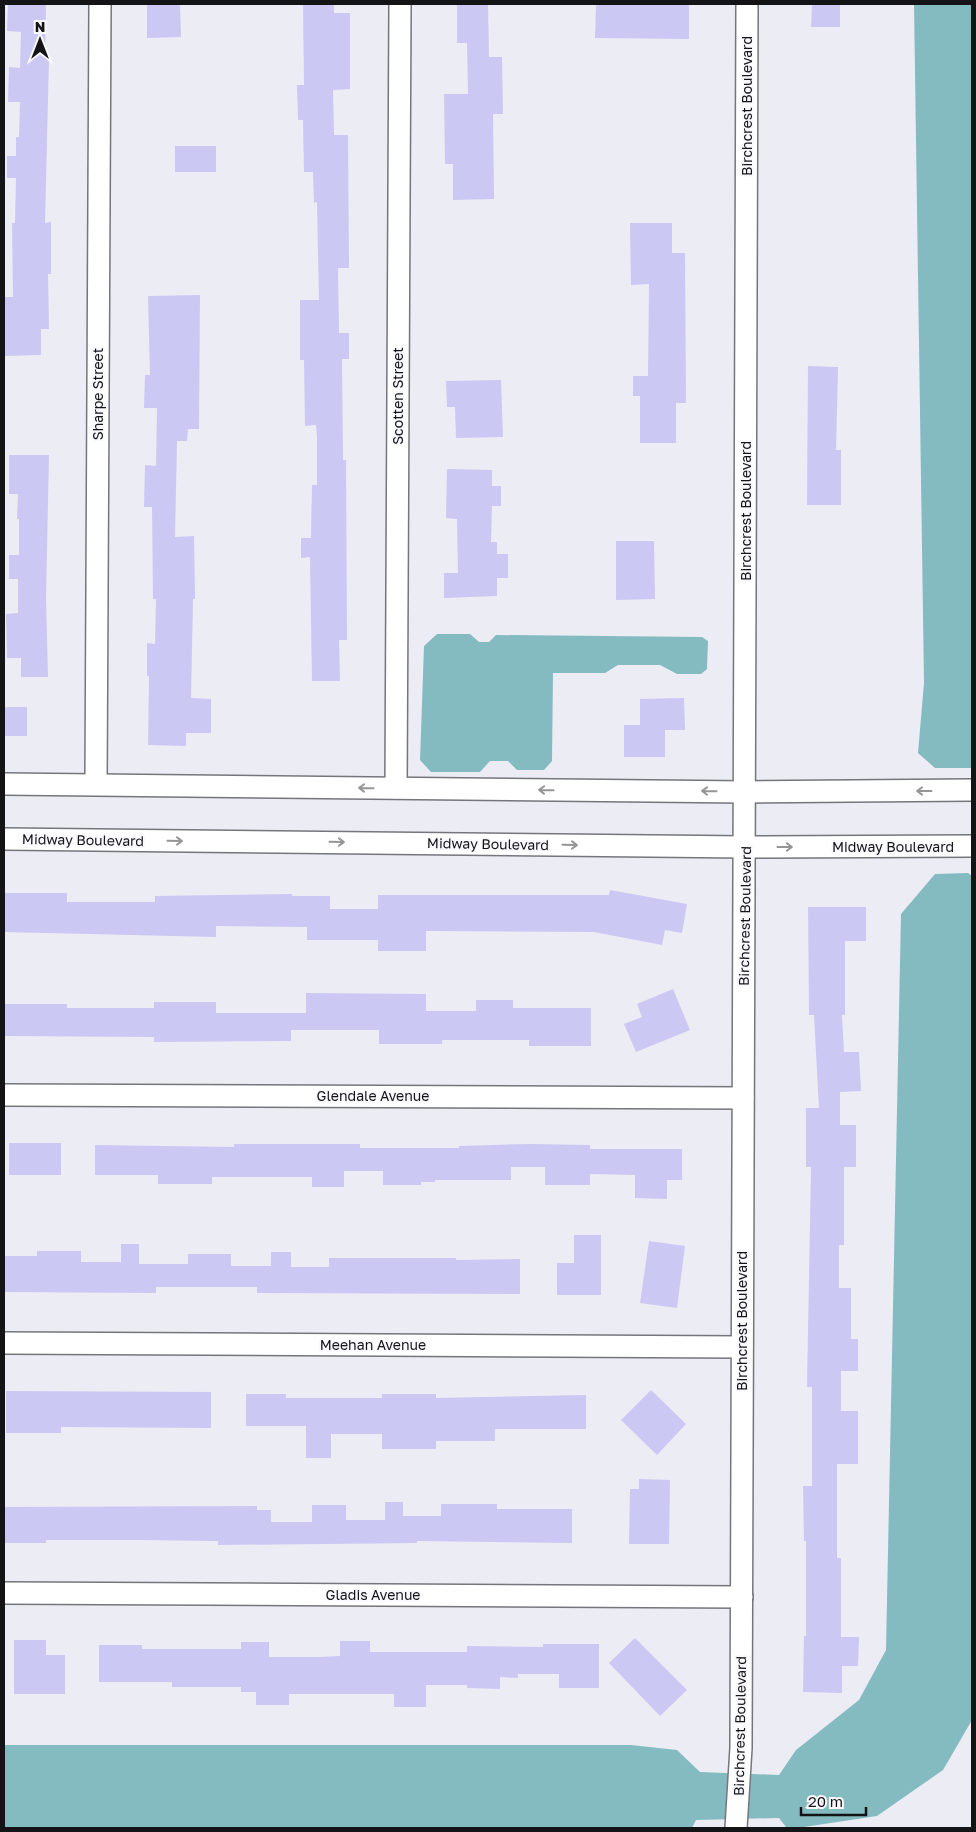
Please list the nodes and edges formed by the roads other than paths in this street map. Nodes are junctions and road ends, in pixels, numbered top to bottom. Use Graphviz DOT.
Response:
graph roads {
  1 [pos="100,4"];
  2 [pos="400,4"];
  3 [pos="747,4"];
  4 [pos="4,784"];
  5 [pos="96,784"];
  6 [pos="396,788"];
  7 [pos="972,790"];
  8 [pos="746,792"];
  9 [pos="4,839"];
  10 [pos="972,846"];
  11 [pos="746,847"];
  12 [pos="4,1095"];
  13 [pos="743,1098"];
  14 [pos="4,1344"];
  15 [pos="742,1347"];
  16 [pos="4,1593"];
  17 [pos="742,1597"];
  18 [pos="736,1828"];
  1 -- 5 [label="street, Sharpe Street"];
  2 -- 6 [label="street, Scotten Street"];
  3 -- 8 [label="street, Birchcrest Boulevard"];
  4 -- 5 [label="street"];
  6 -- 5 [label="street, one-way"];
  8 -- 6 [label="street, one-way"];
  7 -- 8 [label="street, one-way"];
  8 -- 11 [label="street, Birchcrest Boulevard"];
  9 -- 11 [label="street, Midway Boulevard, one-way"];
  11 -- 10 [label="street, Midway Boulevard, one-way"];
  11 -- 13 [label="street, Birchcrest Boulevard"];
  12 -- 13 [label="street, Glendale Avenue"];
  13 -- 15 [label="street, Birchcrest Boulevard"];
  14 -- 15 [label="street, Meehan Avenue"];
  15 -- 17 [label="street, Birchcrest Boulevard"];
  16 -- 17 [label="street, Gladis Avenue"];
  17 -- 18 [label="street, Birchcrest Boulevard"];
}
